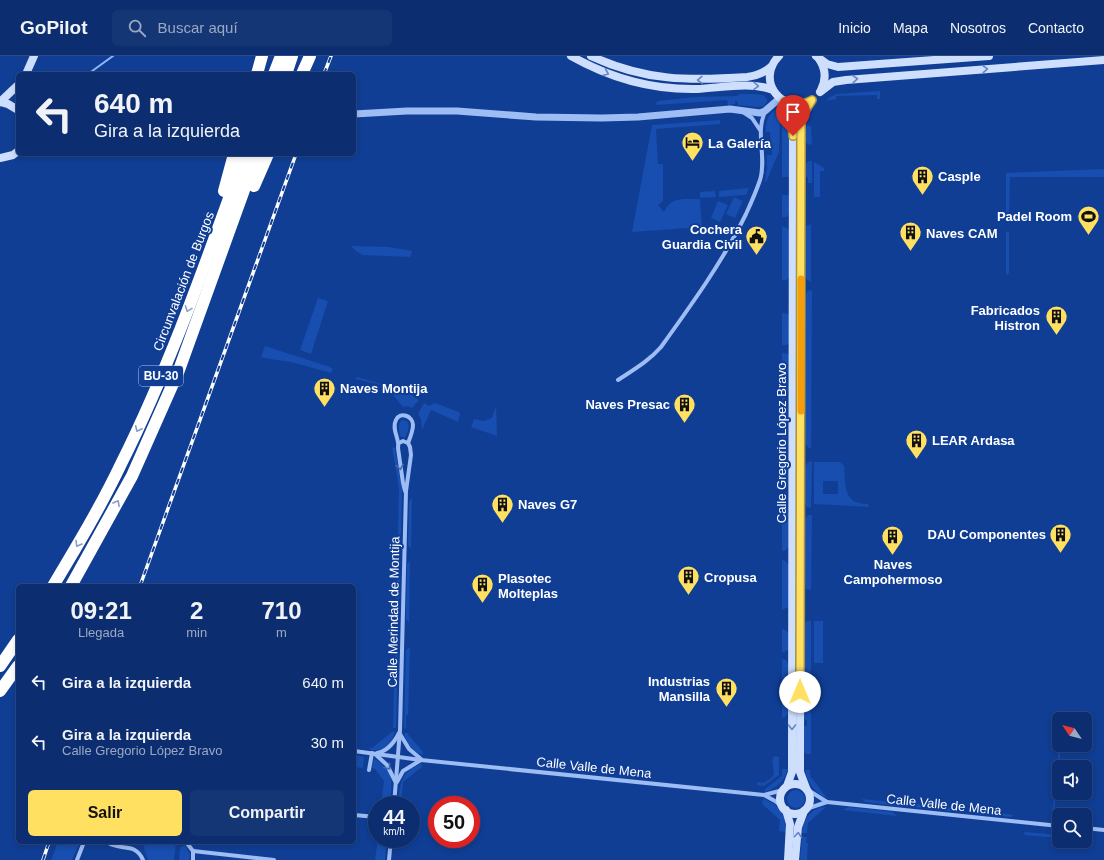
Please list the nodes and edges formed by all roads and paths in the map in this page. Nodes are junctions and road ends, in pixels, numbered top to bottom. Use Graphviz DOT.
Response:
graph roads {
  1 [pos="34,56"];
  2 [pos="262,56"];
  3 [pos="280,56"];
  4 [pos="292,56"];
  5 [pos="310,56"];
  6 [pos="571,56"];
  7 [pos="591,56"];
  8 [pos="779,56"];
  9 [pos="816,56"];
  10 [pos="989,56"];
  11 [pos="1104,60"];
  12 [pos="772,66"];
  13 [pos="27,72"];
  14 [pos="258,72"];
  15 [pos="275,72"];
  16 [pos="287,72"];
  17 [pos="303,72"];
  18 [pos="16,87"];
  19 [pos="773,90"];
  20 [pos="820,92"];
  21 [pos="782,100"];
  22 [pos="812,100"];
  23 [pos="0,102"];
  24 [pos="16,109"];
  25 [pos="742,110"];
  26 [pos="765,111"];
  27 [pos="356,114"];
  28 [pos="760,130"];
  29 [pos="16,153"];
  30 [pos="233,156"];
  31 [pos="244,156"];
  32 [pos="256,156"];
  33 [pos="267,156"];
  34 [pos="0,158"];
  35 [pos="198,282"];
  36 [pos="208,293"];
  37 [pos="618,380"];
  38 [pos="399,443"];
  39 [pos="408,443"];
  40 [pos="406,491"];
  41 [pos="54,584"];
  42 [pos="72,584"];
  43 [pos="16,643"];
  44 [pos="0,666"];
  45 [pos="16,669"];
  46 [pos="0,691"];
  47 [pos="400,733"];
  48 [pos="356,752"];
  49 [pos="373,753"];
  50 [pos="398,757"];
  51 [pos="421,760"];
  52 [pos="369,770"];
  53 [pos="396,783"];
  54 [pos="785,788"];
  55 [pos="807,789"];
  56 [pos="395,796"];
  57 [pos="764,796"];
  58 [pos="827,802"];
  59 [pos="785,809"];
  60 [pos="805,810"];
  61 [pos="356,815"];
  62 [pos="368,816"];
  63 [pos="1052,825"];
  64 [pos="1092,829"];
  65 [pos="1104,830"];
  66 [pos="83,844"];
  67 [pos="111,844"];
  68 [pos="188,844"];
  69 [pos="390,848"];
  70 [pos="193,851"];
  71 [pos="233,858"];
  72 [pos="77,860"];
  73 [pos="143,860"];
  74 [pos="193,860"];
  75 [pos="274,860"];
  76 [pos="389,860"];
  77 [pos="788,860"];
  78 [pos="796,860"];
  1 -- 13 [label="main road"];
  2 -- 14 [label="highway"];
  3 -- 15 [label="highway"];
  4 -- 16 [label="highway"];
  5 -- 17 [label="highway"];
  6 -- 19 [label="main road, one-way"];
  12 -- 7 [label="main road, one-way"];
  8 -- 12 [label="main road"];
  9 -- 10 [label="main road"];
  9 -- 20 [label="main road"];
  20 -- 11 [label="main road, Calle Gregorio López Bravo, one-way"];
  12 -- 19 [label="main road"];
  18 -- 23 [label="main road"];
  19 -- 21 [label="main road, Calle Gregorio López Bravo"];
  20 -- 22 [label="main road, Calle Gregorio López Bravo"];
  21 -- 22 [label="main road"];
  21 -- 26 [label="street"];
  21 -- 54 [label="main road, Calle Gregorio López Bravo, one-way"];
  22 -- 55 [label="main road, Calle Gregorio López Bravo"];
  23 -- 24 [label="main road"];
  25 -- 26 [label="street"];
  25 -- 27 [label="street"];
  25 -- 28 [label="street"];
  26 -- 28 [label="street"];
  28 -- 37 [label="street"];
  29 -- 34 [label="main road"];
  30 -- 35 [label="highway"];
  31 -- 35 [label="highway, Circunvalación de Burgos / BU-30"];
  32 -- 36 [label="highway, Circunvalación de Burgos / BU-30"];
  33 -- 36 [label="highway"];
  35 -- 41 [label="highway, Circunvalación de Burgos / BU-30, one-way"];
  42 -- 36 [label="highway, Circunvalación de Burgos / BU-30, one-way"];
  38 -- 39 [label="street"];
  38 -- 39 [label="street, Calle Merindad de Montija"];
  38 -- 40 [label="street, Calle Merindad de Montija, one-way"];
  39 -- 40 [label="street, Calle Merindad de Montija"];
  40 -- 47 [label="street, Calle Merindad de Montija"];
  43 -- 44 [label="highway"];
  45 -- 46 [label="highway"];
  47 -- 49 [label="street"];
  47 -- 50 [label="street, Calle Merindad de Montija"];
  47 -- 51 [label="street"];
  48 -- 49 [label="street, Calle Valle de Mena"];
  49 -- 50 [label="street, Calle Valle de Mena"];
  49 -- 52 [label="street"];
  49 -- 53 [label="street, one-way"];
  50 -- 51 [label="street, Calle Valle de Mena"];
  50 -- 53 [label="street, Calle Merindad de Montija"];
  51 -- 53 [label="street"];
  51 -- 57 [label="street, Calle Valle de Mena"];
  53 -- 56 [label="street, Calle Merindad de Montija"];
  54 -- 55 [label="main road"];
  54 -- 57 [label="street, Calle Valle de Mena"];
  54 -- 59 [label="main road"];
  55 -- 58 [label="street, Calle Valle de Mena"];
  55 -- 60 [label="main road"];
  57 -- 59 [label="street, Calle Valle de Mena"];
  58 -- 60 [label="street, Calle Valle de Mena"];
  58 -- 63 [label="street, Calle Valle de Mena"];
  59 -- 60 [label="main road"];
  59 -- 77 [label="main road"];
  78 -- 60 [label="main road, one-way"];
  61 -- 62 [label="street"];
  64 -- 65 [label="street"];
  66 -- 72 [label="street"];
  67 -- 73 [label="street"];
  68 -- 70 [label="street"];
  69 -- 76 [label="street"];
  70 -- 71 [label="street"];
  70 -- 74 [label="street"];
  71 -- 75 [label="street"];
}
